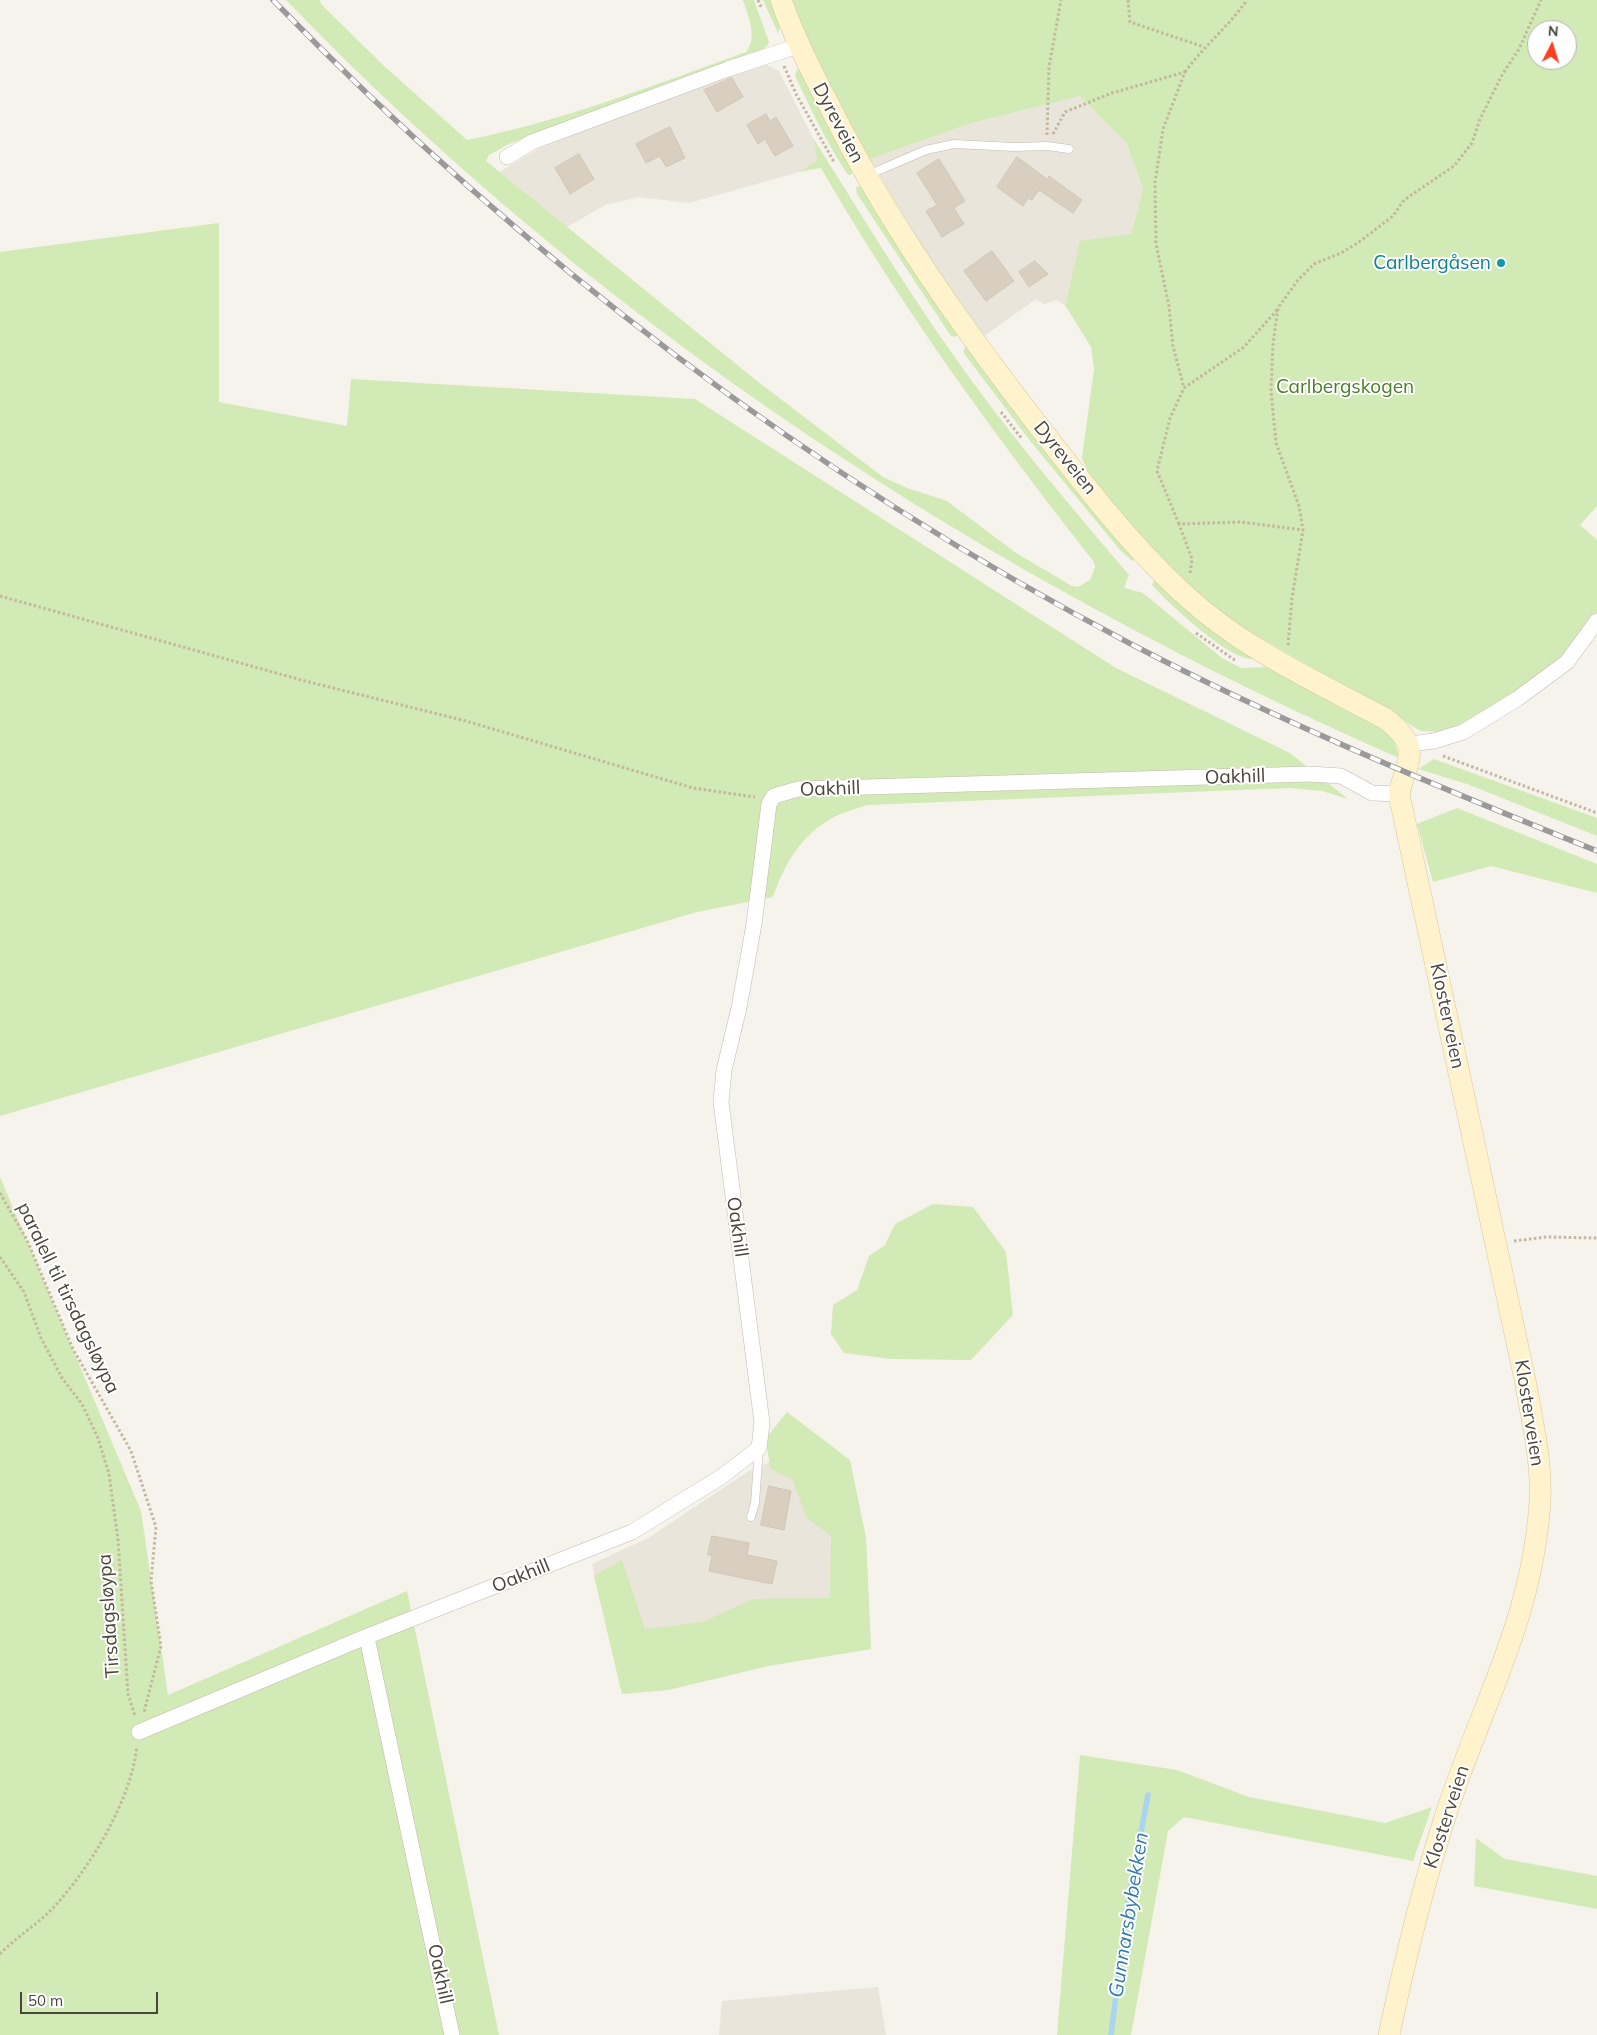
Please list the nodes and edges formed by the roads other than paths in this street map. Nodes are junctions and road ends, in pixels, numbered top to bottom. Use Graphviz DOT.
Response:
graph roads {
  1 [pos="781,0"];
  2 [pos="798,46"];
  3 [pos="1069,149"];
  4 [pos="507,157"];
  5 [pos="866,176"];
  6 [pos="1597,622"];
  7 [pos="1410,744"];
  8 [pos="1400,788"];
  9 [pos="759,1448"];
  10 [pos="751,1516"];
  11 [pos="367,1638"];
  12 [pos="139,1732"];
  13 [pos="452,2035"];
  14 [pos="1389,2035"];
  1 -- 2 [label="main road, Dyreveien"];
  2 -- 4 [label="street"];
  2 -- 5 [label="main road, Dyreveien"];
  3 -- 5 [label="lane"];
  5 -- 7 [label="main road, Dyreveien"];
  6 -- 7 [label="street"];
  7 -- 8 [label="main road"];
  8 -- 9 [label="street, Oakhill"];
  8 -- 14 [label="main road, Klosterveien"];
  9 -- 10 [label="lane"];
  9 -- 11 [label="street, Oakhill"];
  11 -- 12 [label="street"];
  11 -- 13 [label="street, Oakhill"];
}
